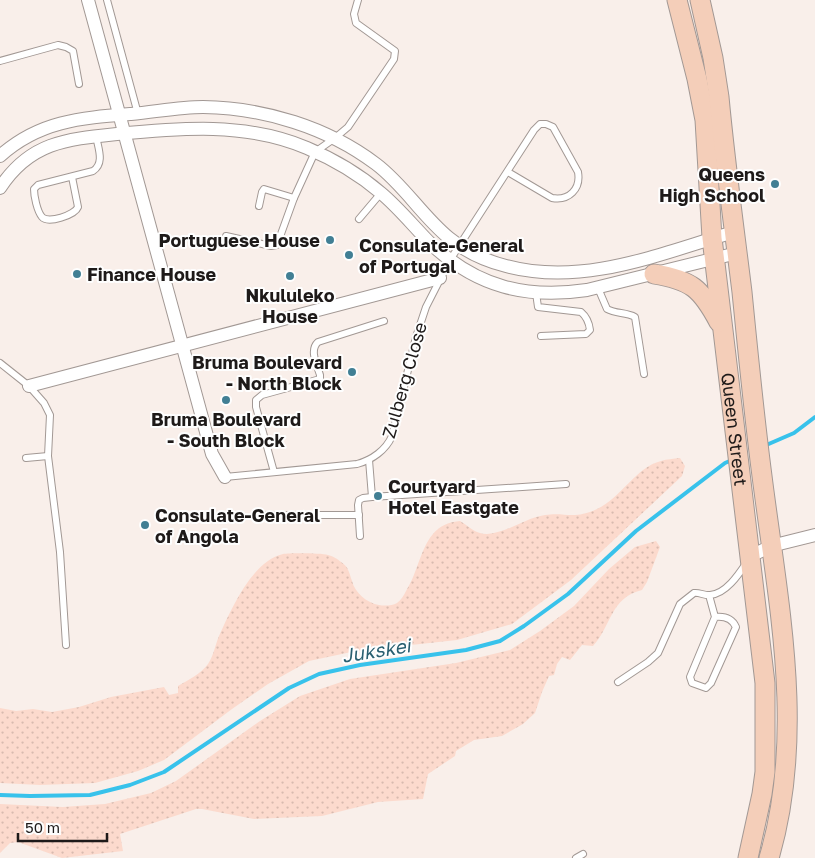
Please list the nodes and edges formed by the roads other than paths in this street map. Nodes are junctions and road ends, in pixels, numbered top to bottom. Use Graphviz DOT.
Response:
graph roads {
  1 [pos="88,0"];
  2 [pos="107,0"];
  3 [pos="358,0"];
  4 [pos="677,0"];
  5 [pos="700,0"];
  6 [pos="0,61"];
  7 [pos="79,84"];
  8 [pos="153,112"];
  9 [pos="138,114"];
  10 [pos="120,115"];
  11 [pos="155,130"];
  12 [pos="124,133"];
  13 [pos="96,136"];
  14 [pos="335,138"];
  15 [pos="315,152"];
  16 [pos="0,156"];
  17 [pos="508,172"];
  18 [pos="72,177"];
  19 [pos="0,188"];
  20 [pos="381,193"];
  21 [pos="294,198"];
  22 [pos="259,206"];
  23 [pos="359,219"];
  24 [pos="734,232"];
  25 [pos="226,236"];
  26 [pos="712,238"];
  27 [pos="459,246"];
  28 [pos="737,252"];
  29 [pos="714,259"];
  30 [pos="450,260"];
  31 [pos="654,274"];
  32 [pos="440,278"];
  33 [pos="598,288"];
  34 [pos="536,293"];
  35 [pos="384,321"];
  36 [pos="723,330"];
  37 [pos="541,336"];
  38 [pos="182,346"];
  39 [pos="0,363"];
  40 [pos="644,374"];
  41 [pos="29,386"];
  42 [pos="48,456"];
  43 [pos="26,458"];
  44 [pos="369,460"];
  45 [pos="274,472"];
  46 [pos="225,477"];
  47 [pos="566,484"];
  48 [pos="372,497"];
  49 [pos="358,515"];
  50 [pos="259,516"];
  51 [pos="815,535"];
  52 [pos="360,536"];
  53 [pos="771,546"];
  54 [pos="751,556"];
  55 [pos="709,595"];
  56 [pos="715,617"];
  57 [pos="66,645"];
  58 [pos="618,682"];
  59 [pos="583,854"];
  60 [pos="576,858"];
  61 [pos="748,858"];
  62 [pos="769,858"];
  1 -- 10 [label="street"];
  2 -- 9 [label="lane"];
  3 -- 14 [label="lane"];
  4 -- 26 [label="main road, Queen Street"];
  5 -- 24 [label="main road, Queen Street"];
  6 -- 7 [label="lane"];
  8 -- 9 [label="street"];
  8 -- 11 [label="street"];
  8 -- 14 [label="street"];
  9 -- 10 [label="street"];
  10 -- 12 [label="street"];
  10 -- 16 [label="street"];
  11 -- 12 [label="street"];
  11 -- 15 [label="street"];
  12 -- 13 [label="street"];
  12 -- 38 [label="street"];
  13 -- 18 [label="lane"];
  13 -- 19 [label="street"];
  14 -- 15 [label="lane"];
  14 -- 27 [label="street"];
  15 -- 20 [label="street"];
  15 -- 21 [label="lane"];
  17 -- 17 [label="lane, Zulberg Close"];
  17 -- 27 [label="lane, Zulberg Close"];
  18 -- 18 [label="lane"];
  20 -- 23 [label="lane"];
  20 -- 30 [label="street"];
  21 -- 22 [label="lane"];
  21 -- 25 [label="lane"];
  24 -- 26 [label="street"];
  24 -- 28 [label="main road, Queen Street"];
  26 -- 27 [label="street"];
  26 -- 29 [label="main road, Queen Street"];
  27 -- 30 [label="lane, Zulberg Close"];
  28 -- 29 [label="street"];
  28 -- 53 [label="main road, Queen Street"];
  29 -- 31 [label="street"];
  29 -- 36 [label="main road, Queen Street"];
  30 -- 32 [label="lane, Zulberg Close"];
  30 -- 34 [label="street"];
  31 -- 33 [label="street"];
  31 -- 36 [label="main road"];
  32 -- 38 [label="street"];
  32 -- 44 [label="lane, Zulberg Close"];
  33 -- 34 [label="street"];
  33 -- 40 [label="lane"];
  34 -- 37 [label="lane"];
  35 -- 45 [label="lane"];
  36 -- 54 [label="main road, Queen Street"];
  38 -- 41 [label="street"];
  38 -- 46 [label="street"];
  39 -- 41 [label="lane"];
  41 -- 42 [label="lane"];
  42 -- 43 [label="lane"];
  42 -- 57 [label="lane"];
  44 -- 45 [label="lane"];
  44 -- 48 [label="lane"];
  45 -- 46 [label="lane"];
  47 -- 48 [label="lane"];
  48 -- 49 [label="lane"];
  49 -- 50 [label="lane"];
  49 -- 52 [label="lane"];
  51 -- 53 [label="street"];
  53 -- 54 [label="street"];
  53 -- 62 [label="main road, Queen Street"];
  54 -- 55 [label="lane"];
  54 -- 61 [label="main road, Queen Street"];
  55 -- 56 [label="lane"];
  55 -- 58 [label="lane"];
  56 -- 56 [label="lane"];
  59 -- 60 [label="lane"];
}
